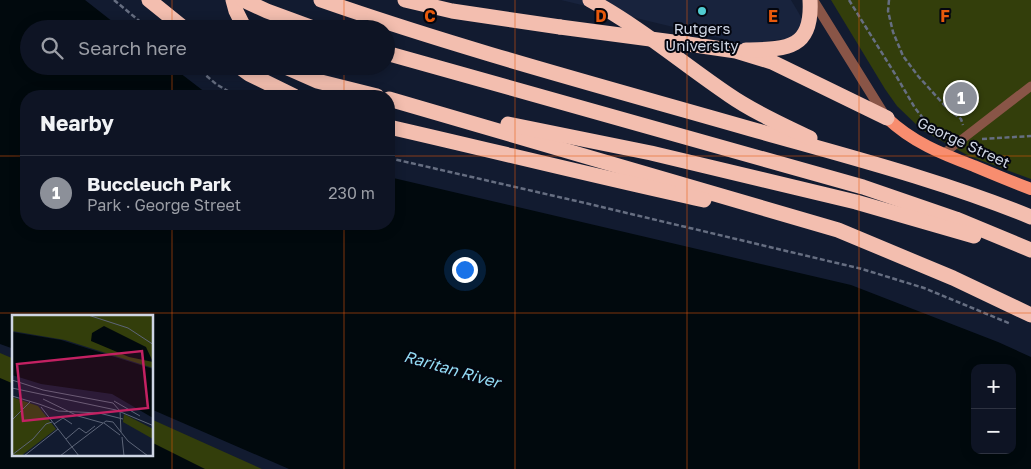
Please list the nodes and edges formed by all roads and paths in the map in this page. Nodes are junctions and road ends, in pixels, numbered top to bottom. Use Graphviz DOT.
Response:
graph roads {
  1 [pos="114,0"];
  2 [pos="149,0"];
  3 [pos="233,0"];
  4 [pos="243,0"];
  5 [pos="321,0"];
  6 [pos="405,0"];
  7 [pos="590,0"];
  8 [pos="811,0"];
  9 [pos="849,0"];
  10 [pos="889,0"];
  11 [pos="139,20"];
  12 [pos="174,20"];
  13 [pos="240,20"];
  14 [pos="292,20"];
  15 [pos="379,20"];
  16 [pos="395,25"];
  17 [pos="736,50"];
  18 [pos="395,56"];
  19 [pos="206,75"];
  20 [pos="251,75"];
  21 [pos="302,75"];
  22 [pos="1031,86"];
  23 [pos="226,90"];
  24 [pos="282,90"];
  25 [pos="354,90"];
  26 [pos="395,101"];
  27 [pos="411,105"];
  28 [pos="887,118"];
  29 [pos="395,128"];
  30 [pos="966,136"];
  31 [pos="1031,136"];
  32 [pos="943,154"];
  33 [pos="848,156"];
  34 [pos="395,159"];
  35 [pos="1031,189"];
  36 [pos="1031,217"];
  37 [pos="838,230"];
  38 [pos="1031,251"];
  39 [pos="1031,314"];
  40 [pos="1015,326"];
  1 -- 11 [label="path"];
  2 -- 12 [label="highway"];
  3 -- 13 [label="highway"];
  4 -- 14 [label="highway"];
  5 -- 15 [label="highway"];
  6 -- 17 [label="highway, bridge"];
  7 -- 33 [label="highway"];
  8 -- 17 [label="highway"];
  8 -- 28 [label="street"];
  9 -- 30 [label="path"];
  10 -- 30 [label="path"];
  16 -- 33 [label="highway"];
  17 -- 28 [label="highway"];
  18 -- 38 [label="highway"];
  19 -- 23 [label="path"];
  20 -- 24 [label="highway"];
  21 -- 25 [label="highway"];
  22 -- 30 [label="lane"];
  26 -- 27 [label="highway"];
  27 -- 37 [label="highway"];
  27 -- 38 [label="highway"];
  28 -- 32 [label="main road, George Street"];
  29 -- 37 [label="highway"];
  30 -- 31 [label="path"];
  30 -- 32 [label="lane"];
  32 -- 35 [label="main road, George Street"];
  33 -- 36 [label="highway"];
  34 -- 40 [label="path"];
  37 -- 39 [label="highway"];
}
